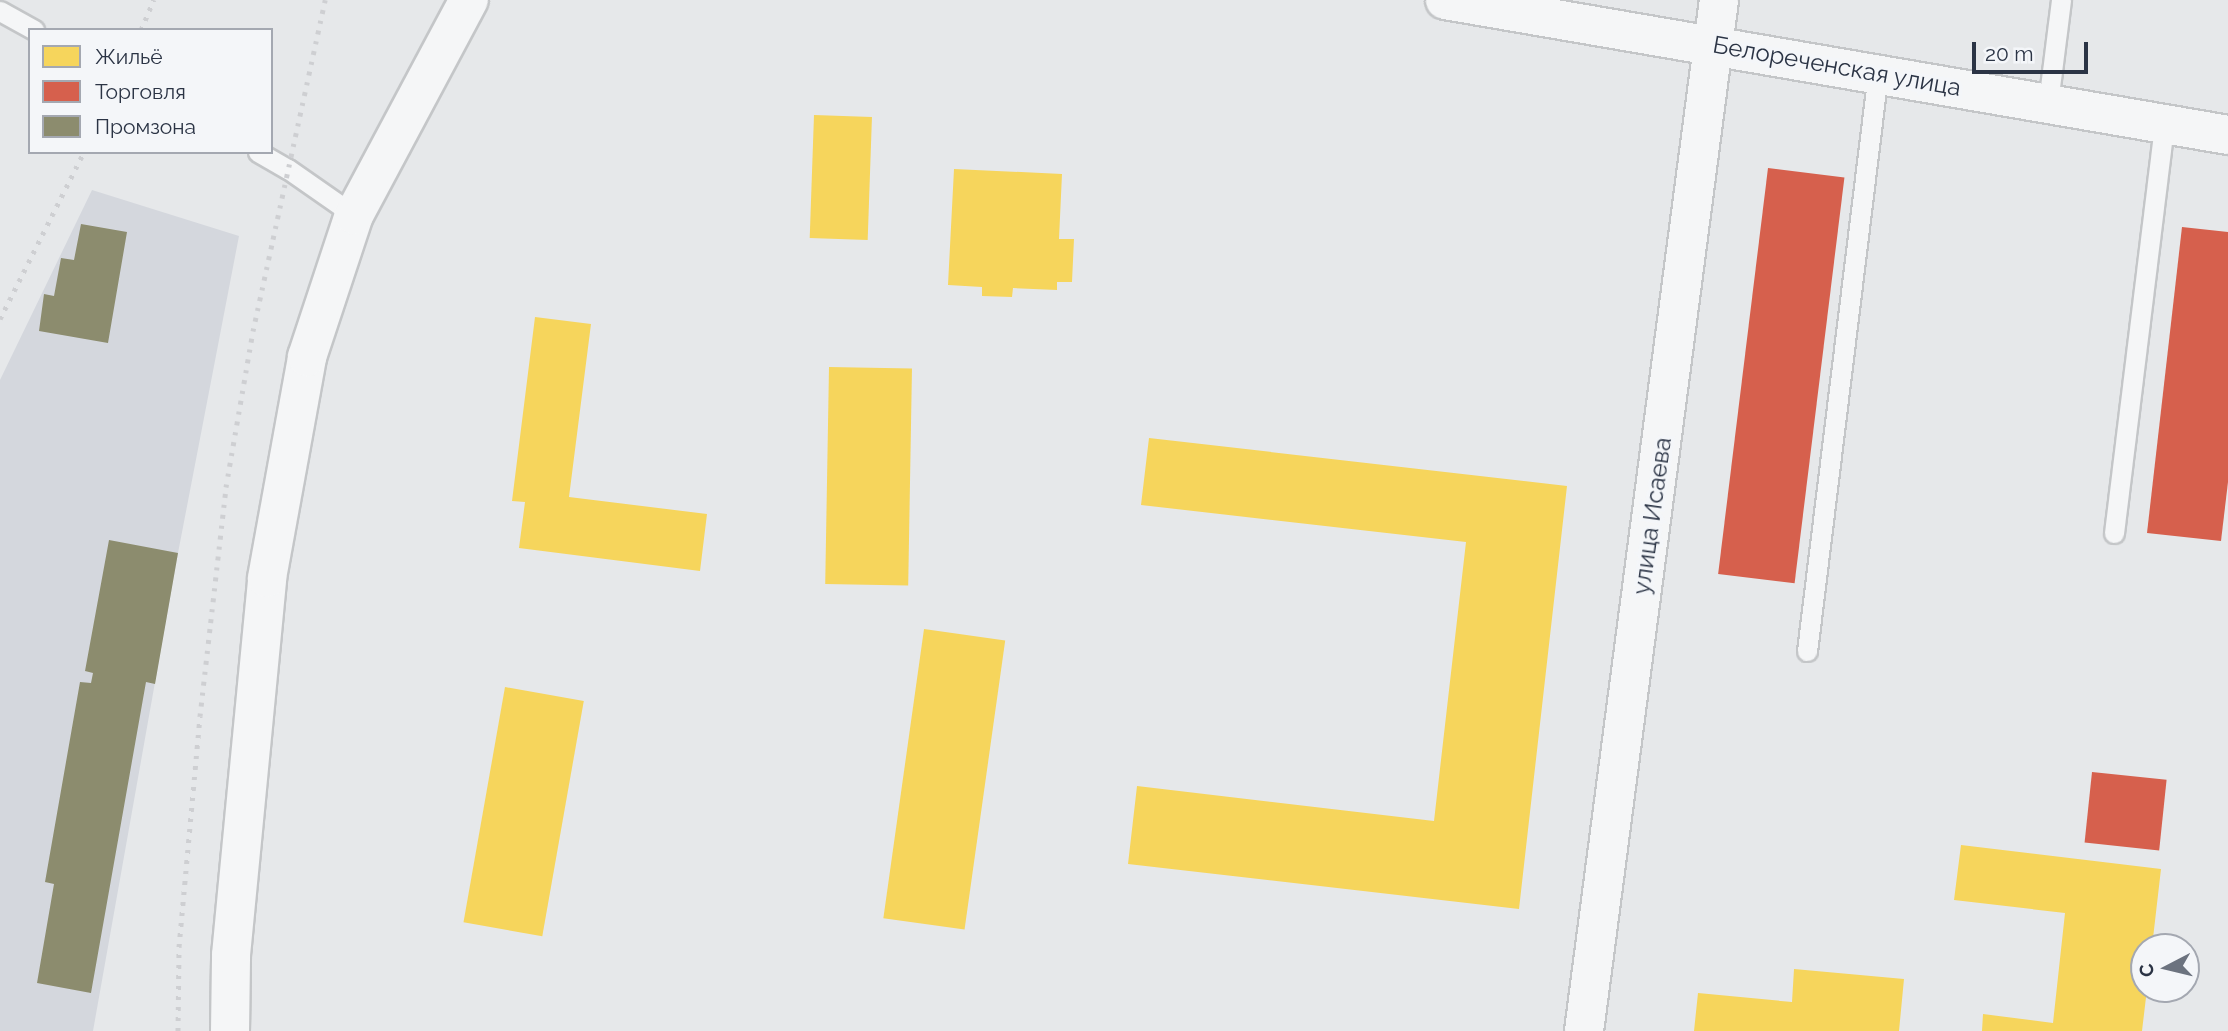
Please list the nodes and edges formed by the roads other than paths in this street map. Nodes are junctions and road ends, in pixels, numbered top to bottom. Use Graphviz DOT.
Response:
graph roads {
  1 [pos="469,0"];
  2 [pos="1445,0"];
  3 [pos="1719,0"];
  4 [pos="2061,0"];
  5 [pos="0,12"];
  6 [pos="30,28"];
  7 [pos="1714,44"];
  8 [pos="1878,74"];
  9 [pos="2048,103"];
  10 [pos="2164,124"];
  11 [pos="2228,135"];
  12 [pos="261,154"];
  13 [pos="354,215"];
  14 [pos="2114,533"];
  15 [pos="1807,651"];
  16 [pos="230,1031"];
  17 [pos="1584,1031"];
  1 -- 13 [label="street"];
  2 -- 7 [label="street, Белореченская улица"];
  3 -- 7 [label="street, улица Исаева"];
  4 -- 9 [label="lane"];
  5 -- 6 [label="lane"];
  7 -- 8 [label="street, Белореченская улица"];
  7 -- 17 [label="street, улица Исаева"];
  8 -- 9 [label="street, Белореченская улица"];
  8 -- 15 [label="lane"];
  9 -- 10 [label="street, Белореченская улица"];
  10 -- 11 [label="street, Белореченская улица"];
  10 -- 14 [label="lane"];
  12 -- 13 [label="lane"];
  13 -- 16 [label="street"];
}
